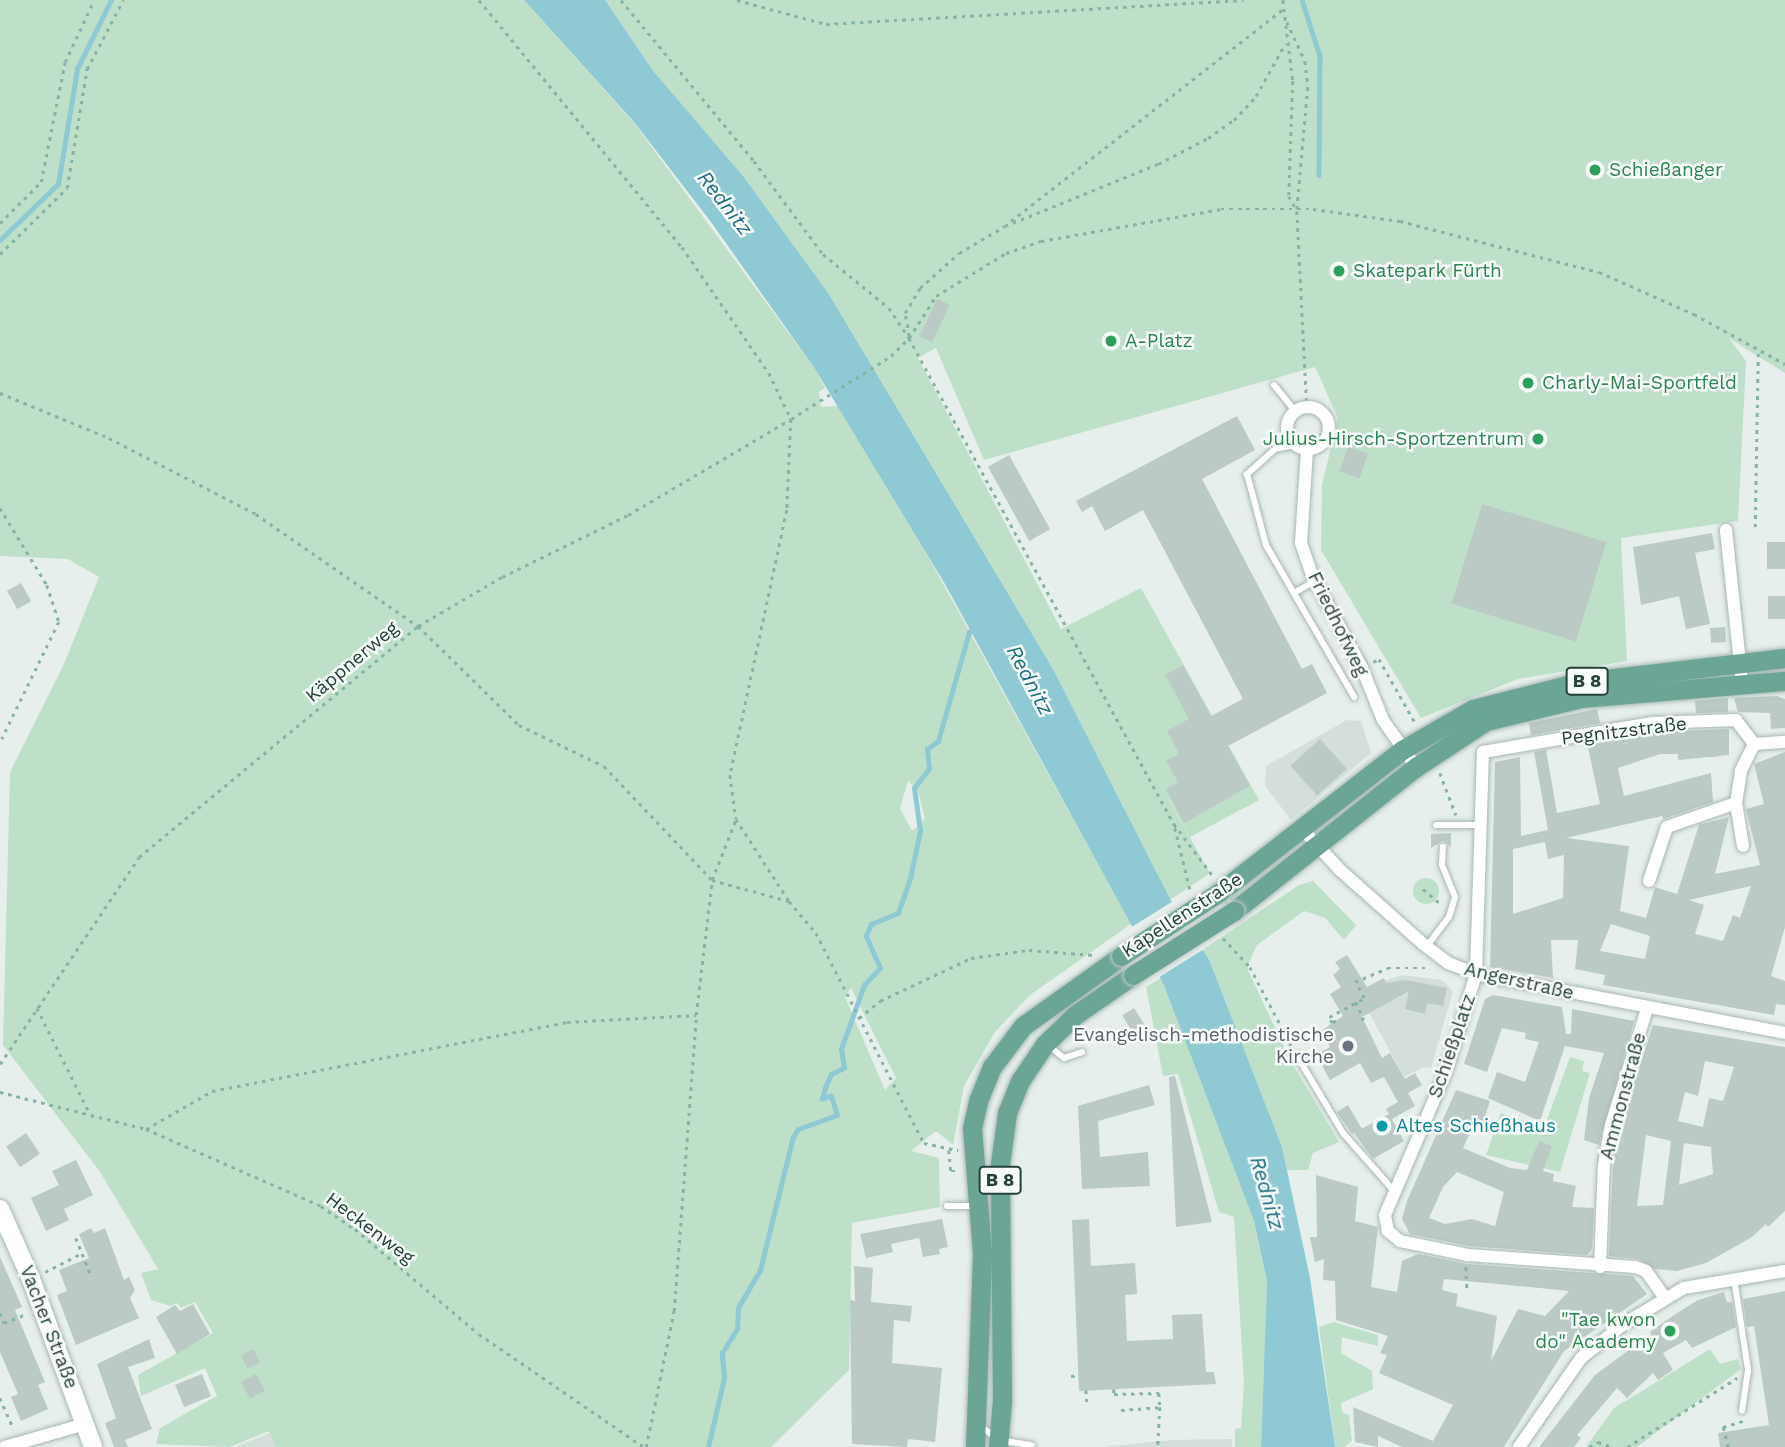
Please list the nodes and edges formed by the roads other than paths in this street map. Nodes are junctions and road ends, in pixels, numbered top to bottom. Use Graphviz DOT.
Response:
graph roads {
  1 [pos="1274,385"];
  2 [pos="1301,409"];
  3 [pos="1301,447"];
  4 [pos="1726,530"];
  5 [pos="1315,581"];
  6 [pos="1294,593"];
  7 [pos="1785,658"];
  8 [pos="1741,663"];
  9 [pos="1785,681"];
  10 [pos="1742,683"];
  11 [pos="1354,697"];
  12 [pos="1785,742"];
  13 [pos="1754,744"];
  14 [pos="1402,750"];
  15 [pos="1483,752"];
  16 [pos="1416,767"];
  17 [pos="1736,803"];
  18 [pos="1436,825"];
  19 [pos="1480,825"];
  20 [pos="1303,830"];
  21 [pos="1743,846"];
  22 [pos="1319,847"];
  23 [pos="1443,847"];
  24 [pos="1649,881"];
  25 [pos="1427,947"];
  26 [pos="1476,975"];
  27 [pos="1647,1009"];
  28 [pos="1785,1033"];
  29 [pos="1045,1044"];
  30 [pos="1082,1052"];
  31 [pos="1297,1056"];
  32 [pos="1394,1191"];
  33 [pos="947,1206"];
  34 [pos="977,1206"];
  35 [pos="0,1209"];
  36 [pos="1600,1267"];
  37 [pos="1785,1270"];
  38 [pos="1734,1278"];
  39 [pos="1665,1298"];
  40 [pos="1742,1411"];
  41 [pos="977,1422"];
  42 [pos="86,1424"];
  43 [pos="998,1443"];
  44 [pos="1032,1444"];
  45 [pos="5,1447"];
  46 [pos="93,1447"];
  47 [pos="975,1447"];
  48 [pos="1518,1447"];
  1 -- 2 [label="lane"];
  2 -- 3 [label="street, Friedhofweg"];
  2 -- 3 [label="street"];
  3 -- 5 [label="street, Friedhofweg"];
  3 -- 6 [label="lane"];
  4 -- 8 [label="street"];
  5 -- 6 [label="lane"];
  5 -- 14 [label="street, Friedhofweg"];
  6 -- 11 [label="lane"];
  7 -- 8 [label="main road, Kapellenstraße / B 8"];
  8 -- 10 [label="street"];
  8 -- 14 [label="main road, Kapellenstraße / B 8"];
  9 -- 10 [label="main road, Kapellenstraße / B 8"];
  10 -- 16 [label="main road, Kapellenstraße / B 8"];
  12 -- 13 [label="street"];
  13 -- 15 [label="street, Pegnitzstraße"];
  13 -- 17 [label="street"];
  14 -- 16 [label="street, Friedhofweg"];
  14 -- 20 [label="main road, Kapellenstraße / B 8"];
  15 -- 19 [label="street, Schießplatz"];
  16 -- 22 [label="main road, Kapellenstraße / B 8"];
  17 -- 21 [label="street"];
  17 -- 24 [label="street"];
  18 -- 19 [label="lane"];
  19 -- 26 [label="street, Schießplatz"];
  20 -- 22 [label="street, Angerstraße"];
  20 -- 34 [label="main road, Kapellenstraße / B 8, bridge"];
  22 -- 25 [label="street, Angerstraße"];
  22 -- 29 [label="main road, Kapellenstraße / B 8, bridge"];
  23 -- 25 [label="lane"];
  25 -- 26 [label="street, Angerstraße"];
  26 -- 27 [label="street, Angerstraße"];
  26 -- 32 [label="street, Schießplatz"];
  27 -- 28 [label="street, Angerstraße"];
  27 -- 36 [label="street, Ammonstraße"];
  29 -- 30 [label="lane"];
  29 -- 43 [label="main road, Kapellenstraße / B 8"];
  31 -- 32 [label="lane"];
  32 -- 36 [label="street, Schießplatz"];
  33 -- 34 [label="lane"];
  34 -- 41 [label="main road, Kapellenstraße / B 8"];
  35 -- 42 [label="street, Vacher Straße"];
  36 -- 39 [label="street"];
  37 -- 38 [label="street"];
  38 -- 39 [label="street"];
  38 -- 40 [label="lane"];
  39 -- 48 [label="street"];
  41 -- 43 [label="lane"];
  41 -- 47 [label="main road, Kapellenstraße / B 8"];
  42 -- 45 [label="street"];
  42 -- 46 [label="street, Vacher Straße"];
  43 -- 44 [label="lane"];
}
